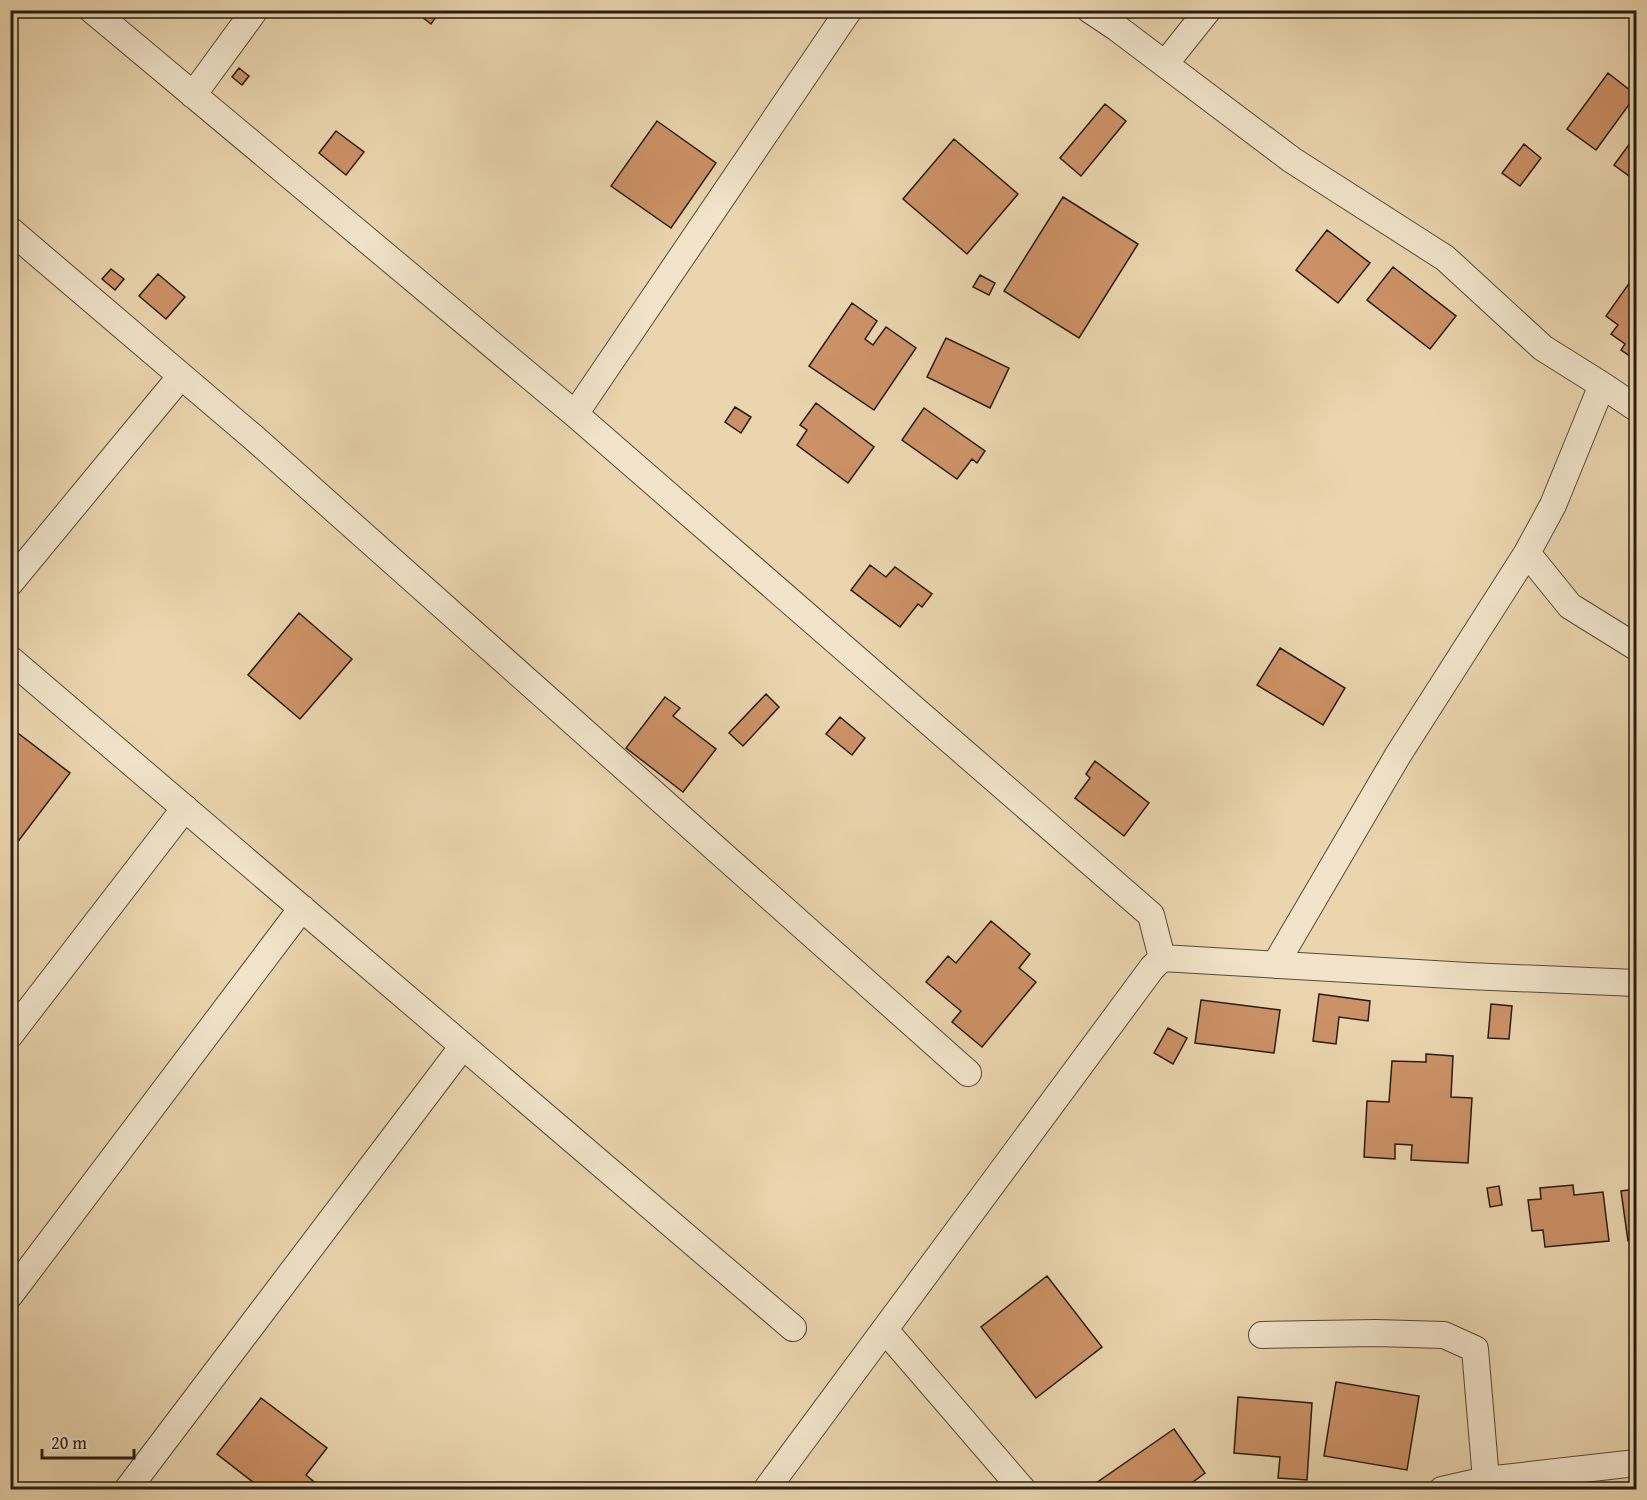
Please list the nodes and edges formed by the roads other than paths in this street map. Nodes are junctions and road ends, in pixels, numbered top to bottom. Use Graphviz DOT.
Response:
graph roads {
  1 [pos="92,10"];
  2 [pos="255,10"];
  3 [pos="849,10"];
  4 [pos="1090,10"];
  5 [pos="1208,10"];
  6 [pos="1165,64"];
  7 [pos="193,95"];
  8 [pos="10,230"];
  9 [pos="181,376"];
  10 [pos="1602,385"];
  11 [pos="1636,408"];
  12 [pos="575,414"];
  13 [pos="1527,553"];
  14 [pos="10,583"];
  15 [pos="1636,647"];
  16 [pos="10,659"];
  17 [pos="185,808"];
  18 [pos="302,908"];
  19 [pos="1162,958"];
  20 [pos="1275,965"];
  21 [pos="1636,983"];
  22 [pos="10,1035"];
  23 [pos="463,1046"];
  24 [pos="968,1073"];
  25 [pos="10,1295"];
  26 [pos="793,1328"];
  27 [pos="885,1330"];
  28 [pos="1262,1335"];
  29 [pos="1636,1463"];
  30 [pos="1486,1480"];
  31 [pos="127,1490"];
  32 [pos="766,1490"];
  33 [pos="1023,1490"];
  34 [pos="1442,1490"];
  1 -- 7 [label="street"];
  2 -- 7 [label="street"];
  3 -- 12 [label="street"];
  4 -- 6 [label="street"];
  5 -- 6 [label="street"];
  6 -- 10 [label="street"];
  7 -- 12 [label="street"];
  8 -- 9 [label="street"];
  9 -- 14 [label="street"];
  9 -- 24 [label="street"];
  10 -- 11 [label="street"];
  10 -- 13 [label="street"];
  12 -- 19 [label="street"];
  13 -- 15 [label="street"];
  13 -- 20 [label="street"];
  16 -- 17 [label="street"];
  17 -- 18 [label="street"];
  17 -- 22 [label="street"];
  18 -- 23 [label="street"];
  18 -- 25 [label="street"];
  19 -- 20 [label="street"];
  19 -- 27 [label="street"];
  20 -- 21 [label="street"];
  23 -- 26 [label="street"];
  23 -- 31 [label="street"];
  27 -- 32 [label="street"];
  27 -- 33 [label="street"];
  28 -- 30 [label="street"];
  29 -- 30 [label="street"];
  30 -- 34 [label="street"];
}
